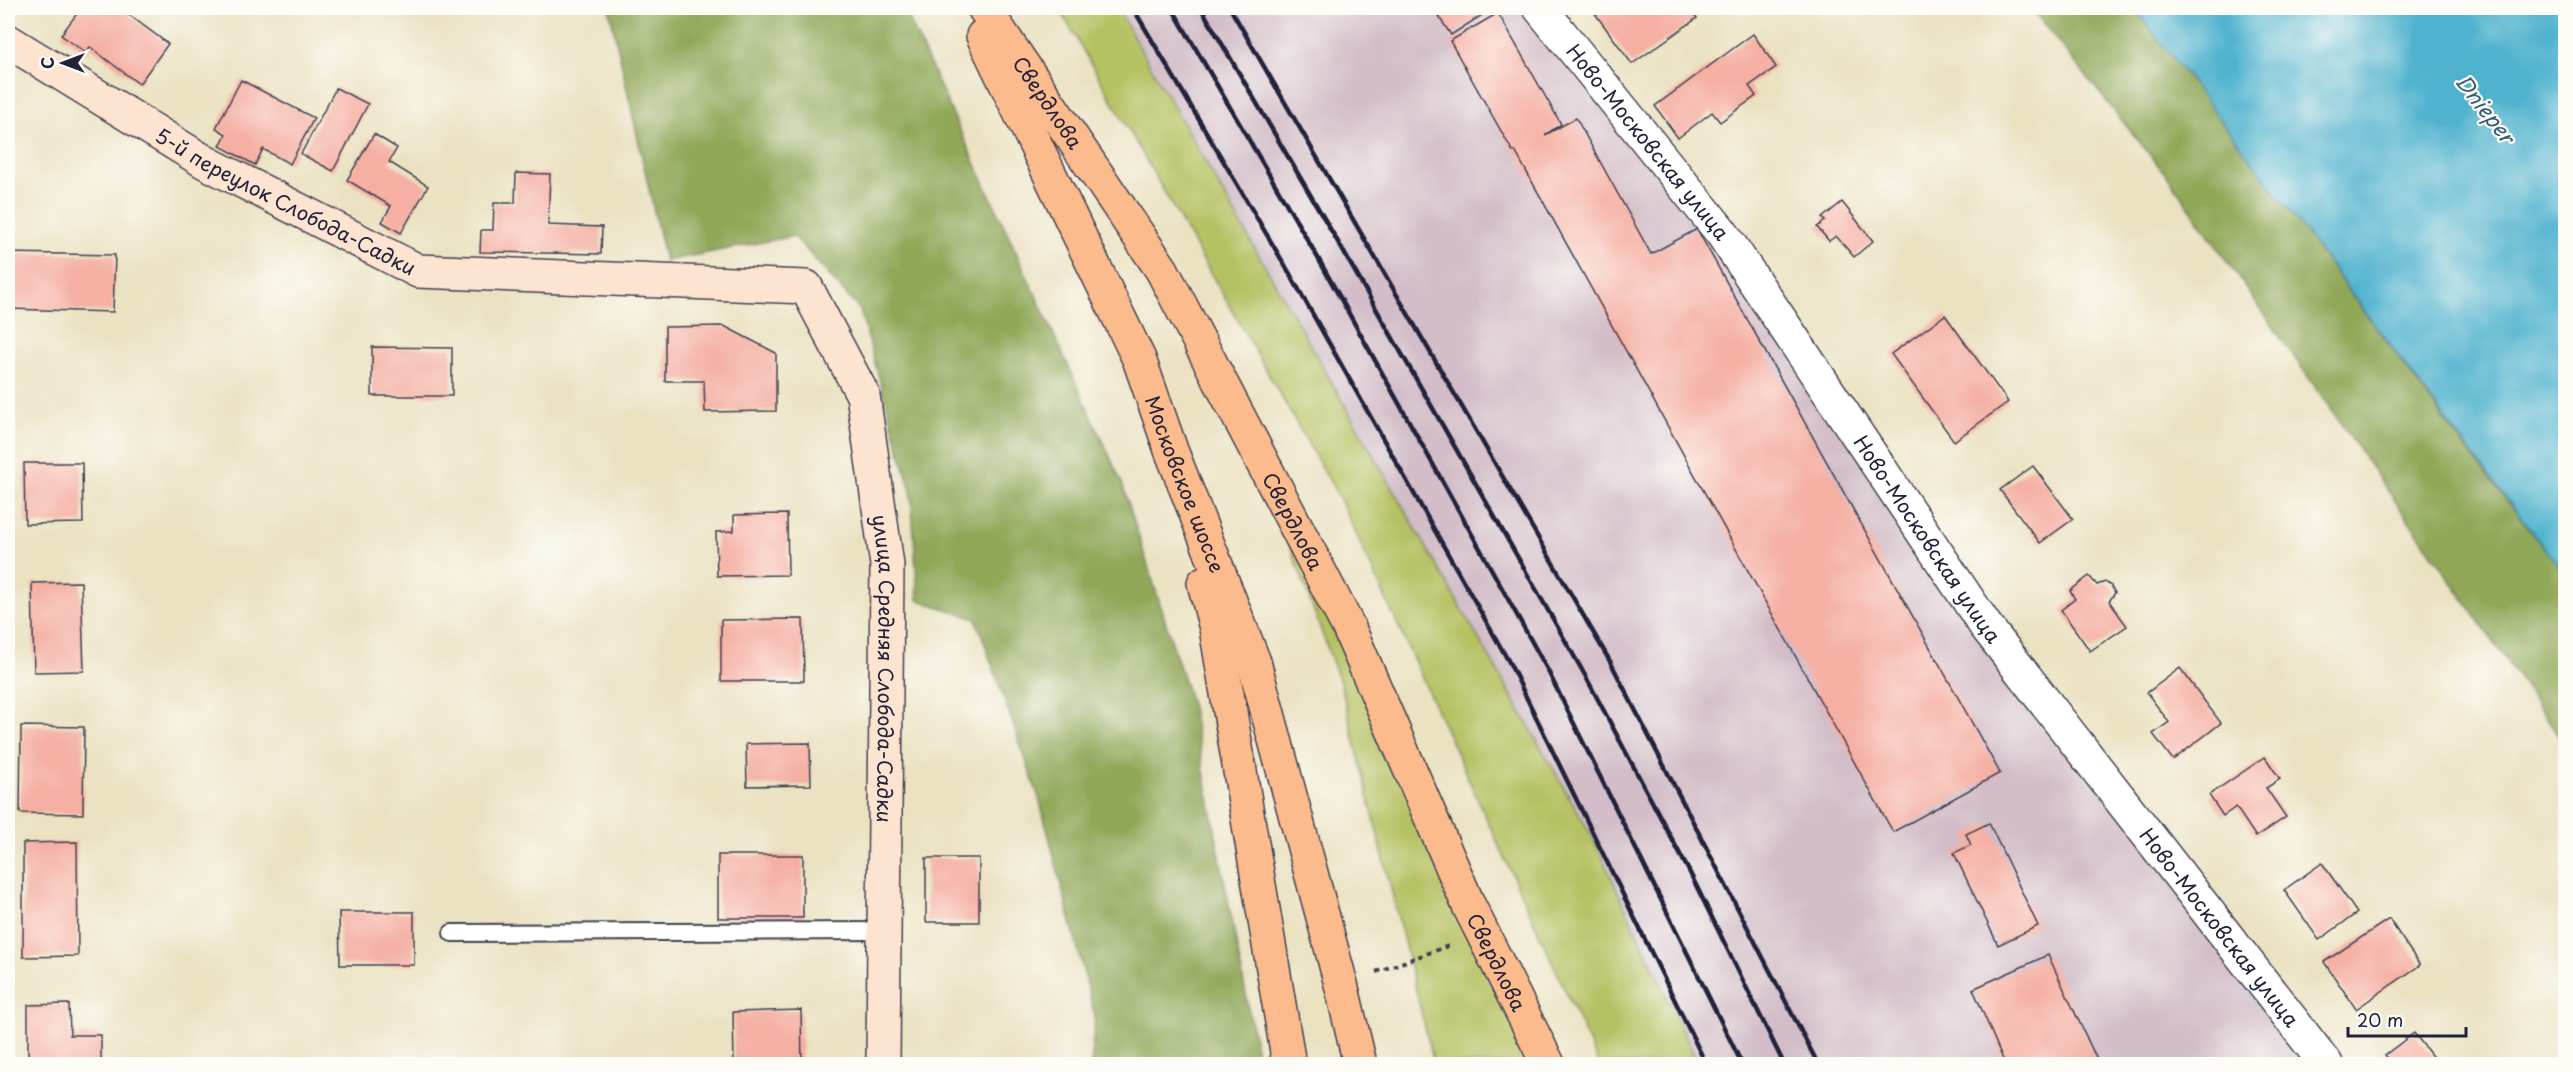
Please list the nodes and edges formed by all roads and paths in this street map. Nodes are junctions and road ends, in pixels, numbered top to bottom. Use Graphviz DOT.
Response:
graph roads {
  1 [pos="969,8"];
  2 [pos="984,8"];
  3 [pos="1540,8"];
  4 [pos="8,41"];
  5 [pos="806,287"];
  6 [pos="1171,450"];
  7 [pos="884,931"];
  8 [pos="452,933"];
  9 [pos="1449,946"];
  10 [pos="1341,984"];
  11 [pos="883,1065"];
  12 [pos="1289,1065"];
  13 [pos="1360,1065"];
  14 [pos="1548,1065"];
  15 [pos="2326,1065"];
  1 -- 6 [label="main road, Московское шоссе"];
  2 -- 14 [label="main road, Свердлова"];
  3 -- 15 [label="street, Ново-Московская улица"];
  4 -- 5 [label="street, 5-й переулок Слобода-Садки"];
  5 -- 7 [label="street, улица Средняя Слобода-Садки"];
  6 -- 10 [label="main road, Московское шоссе"];
  6 -- 12 [label="main road"];
  7 -- 8 [label="lane"];
  7 -- 11 [label="street, улица Средняя Слобода-Садки"];
  9 -- 10 [label="path"];
  10 -- 13 [label="main road, Московское шоссе"];
}
